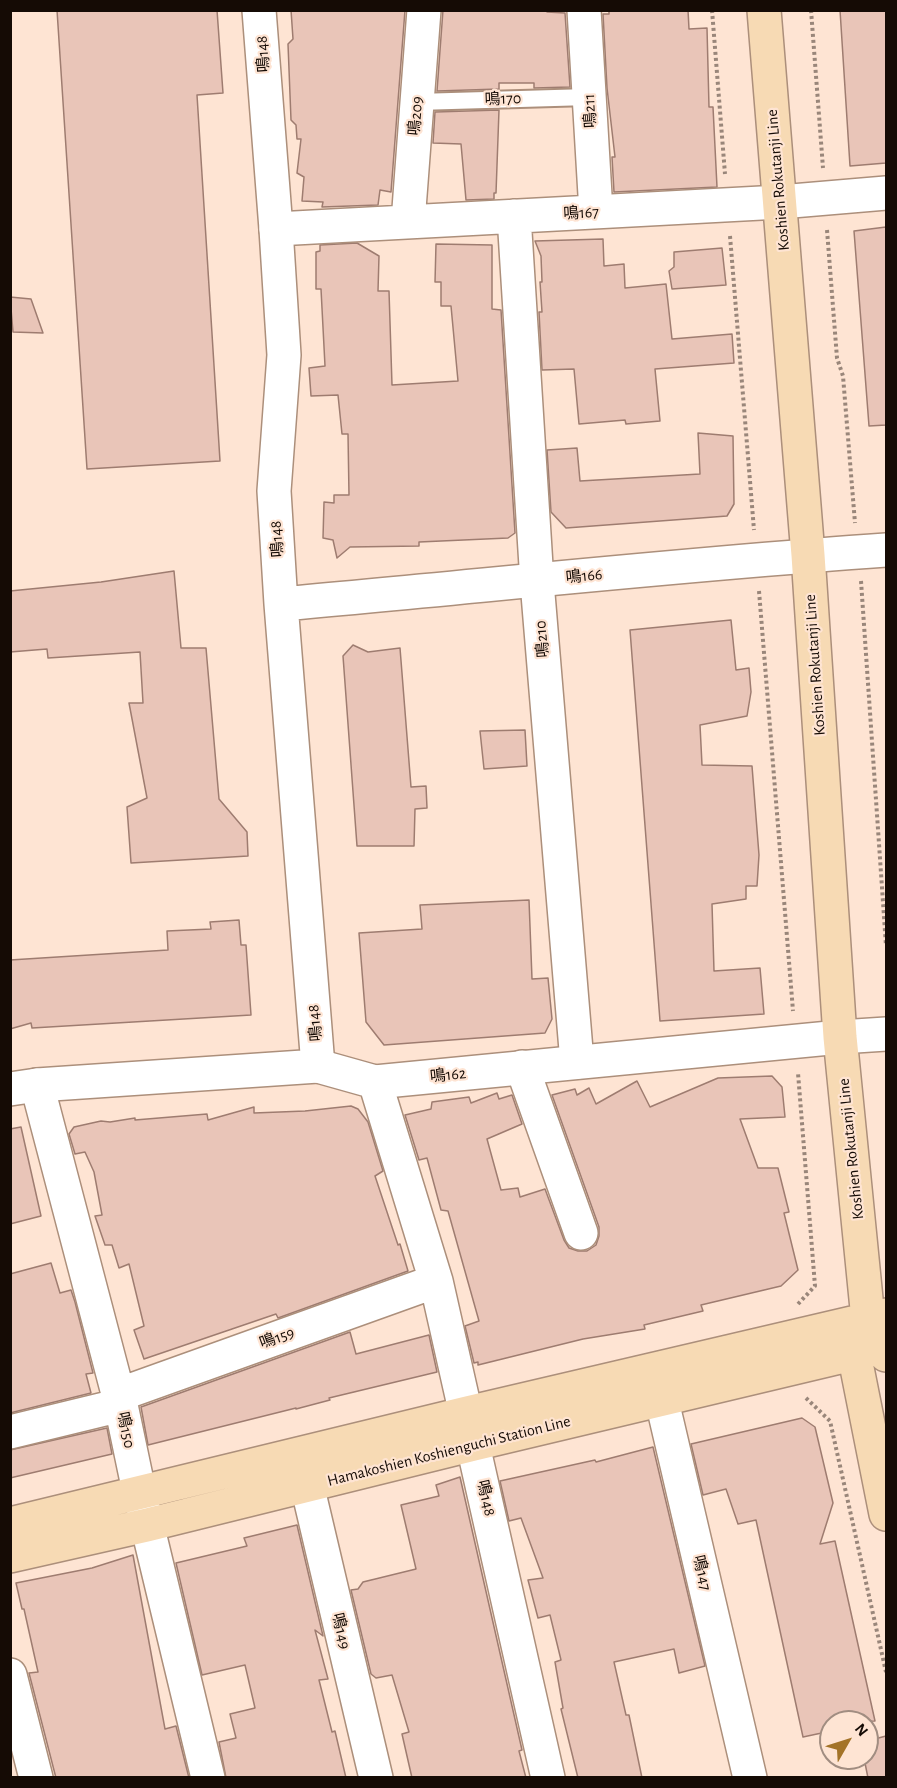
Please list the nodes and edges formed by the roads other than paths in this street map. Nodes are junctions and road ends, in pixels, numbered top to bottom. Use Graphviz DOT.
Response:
graph roads {
  1 [pos="259,10"];
  2 [pos="424,10"];
  3 [pos="584,10"];
  4 [pos="764,10"];
  5 [pos="589,97"];
  6 [pos="417,102"];
  7 [pos="886,193"];
  8 [pos="780,202"];
  9 [pos="596,212"];
  10 [pos="514,216"];
  11 [pos="408,222"];
  12 [pos="276,229"];
  13 [pos="872,551"];
  14 [pos="808,555"];
  15 [pos="537,582"];
  16 [pos="281,604"];
  17 [pos="886,1034"];
  18 [pos="840,1037"];
  19 [pos="577,1062"];
  20 [pos="318,1066"];
  21 [pos="522,1067"];
  22 [pos="375,1082"];
  23 [pos="24,1087"];
  24 [pos="581,1233"];
  25 [pos="436,1281"];
  26 [pos="878,1339"];
  27 [pos="788,1354"];
  28 [pos="655,1369"];
  29 [pos="120,1400"];
  30 [pos="662,1400"];
  31 [pos="467,1413"];
  32 [pos="10,1432"];
  33 [pos="474,1444"];
  34 [pos="307,1485"];
  35 [pos="139,1491"];
  36 [pos="886,1515"];
  37 [pos="10,1524"];
  38 [pos="147,1525"];
  39 [pos="10,1556"];
  40 [pos="10,1675"];
  41 [pos="36,1778"];
  42 [pos="208,1778"];
  43 [pos="376,1778"];
  44 [pos="548,1778"];
  45 [pos="750,1778"];
  1 -- 12 [label="street, 鳴148"];
  2 -- 6 [label="street, 鳴209"];
  3 -- 5 [label="street, 鳴211"];
  4 -- 8 [label="main road, Koshien Rokutanji Line"];
  5 -- 6 [label="lane, 鳴170"];
  5 -- 9 [label="street, 鳴211"];
  6 -- 11 [label="street, 鳴209"];
  7 -- 8 [label="street, 鳴167"];
  8 -- 9 [label="street, 鳴167"];
  8 -- 14 [label="main road, Koshien Rokutanji Line"];
  9 -- 10 [label="street, 鳴167"];
  10 -- 11 [label="street, 鳴167"];
  10 -- 15 [label="street, 鳴210"];
  11 -- 12 [label="street, 鳴167"];
  12 -- 16 [label="street, 鳴148"];
  13 -- 14 [label="street, 鳴166"];
  14 -- 15 [label="street, 鳴166"];
  14 -- 18 [label="main road, Koshien Rokutanji Line"];
  15 -- 16 [label="street, 鳴166"];
  15 -- 19 [label="street, 鳴210"];
  16 -- 20 [label="street, 鳴148"];
  17 -- 18 [label="street, 鳴162"];
  18 -- 19 [label="street, 鳴162"];
  18 -- 26 [label="main road, Koshien Rokutanji Line"];
  19 -- 21 [label="street, 鳴162"];
  20 -- 22 [label="street, 鳴162"];
  20 -- 23 [label="street, 鳴162"];
  21 -- 22 [label="street, 鳴162"];
  21 -- 24 [label="street"];
  22 -- 25 [label="street, 鳴148"];
  23 -- 29 [label="street, 鳴150"];
  25 -- 29 [label="street, 鳴159"];
  25 -- 31 [label="street, 鳴148"];
  26 -- 27 [label="main road, Hamakoshien Koshienguchi Station Line"];
  26 -- 36 [label="main road, Koshien Rokutanji Line"];
  27 -- 28 [label="main road, Hamakoshien Koshienguchi Station Line"];
  27 -- 30 [label="main road, Hamakoshien Koshienguchi Station Line"];
  28 -- 30 [label="street, 鳴147"];
  28 -- 31 [label="main road, Hamakoshien Koshienguchi Station Line"];
  29 -- 32 [label="street, 鳴159"];
  29 -- 35 [label="street, 鳴150"];
  30 -- 33 [label="main road, Hamakoshien Koshienguchi Station Line"];
  30 -- 45 [label="street, 鳴147"];
  31 -- 33 [label="street, 鳴148"];
  31 -- 35 [label="main road, Hamakoshien Koshienguchi Station Line"];
  33 -- 34 [label="main road, Hamakoshien Koshienguchi Station Line"];
  33 -- 44 [label="street, 鳴148"];
  34 -- 38 [label="main road, Hamakoshien Koshienguchi Station Line"];
  34 -- 43 [label="street, 鳴149"];
  35 -- 37 [label="main road, Hamakoshien Koshienguchi Station Line"];
  35 -- 38 [label="street, 鳴150"];
  38 -- 39 [label="main road, Hamakoshien Koshienguchi Station Line"];
  38 -- 42 [label="street, 鳴150"];
  40 -- 41 [label="street"];
}
